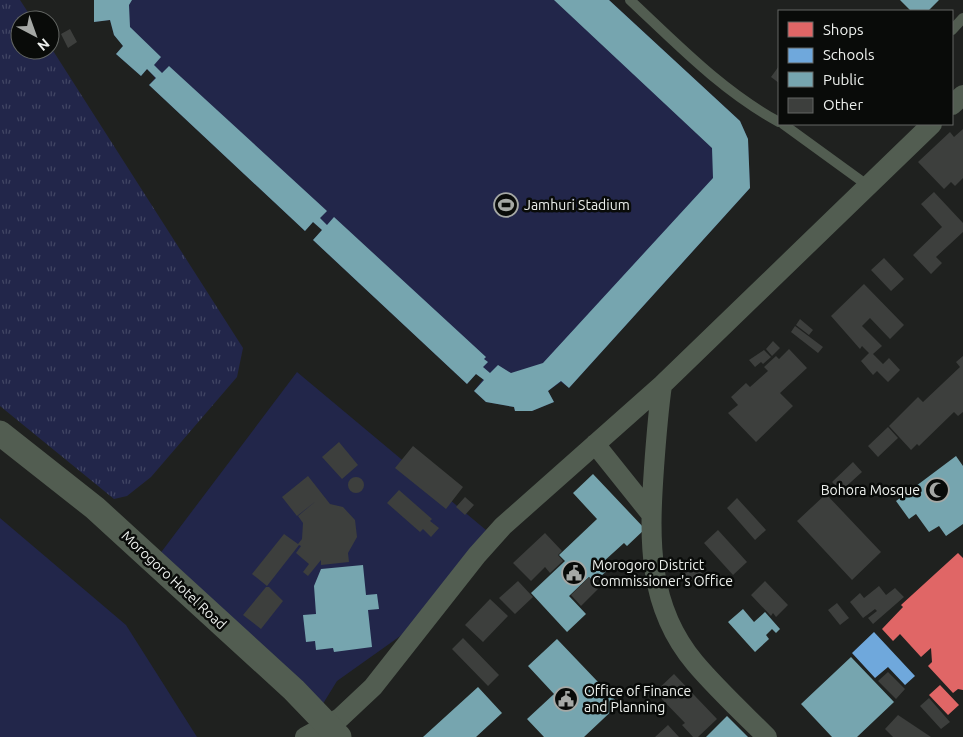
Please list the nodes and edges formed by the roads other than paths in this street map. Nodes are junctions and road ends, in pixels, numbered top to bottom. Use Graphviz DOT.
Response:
graph roads {
  1 [pos="630,0"];
  2 [pos="963,18"];
  3 [pos="953,29"];
  4 [pos="963,95"];
  5 [pos="953,104"];
  6 [pos="778,121"];
  7 [pos="784,125"];
  8 [pos="931,125"];
  9 [pos="867,185"];
  10 [pos="662,385"];
  11 [pos="0,432"];
  12 [pos="595,444"];
  13 [pos="651,514"];
  14 [pos="334,731"];
  15 [pos="305,737"];
  16 [pos="766,737"];
  1 -- 6 [label="lane"];
  2 -- 3 [label="lane"];
  4 -- 5 [label="street"];
  7 -- 9 [label="lane"];
  8 -- 9 [label="street"];
  9 -- 10 [label="street"];
  10 -- 12 [label="street"];
  10 -- 13 [label="street"];
  11 -- 14 [label="street, Morogoro Hotel Road"];
  12 -- 13 [label="street"];
  12 -- 14 [label="street"];
  13 -- 16 [label="street"];
  14 -- 15 [label="street"];
}
